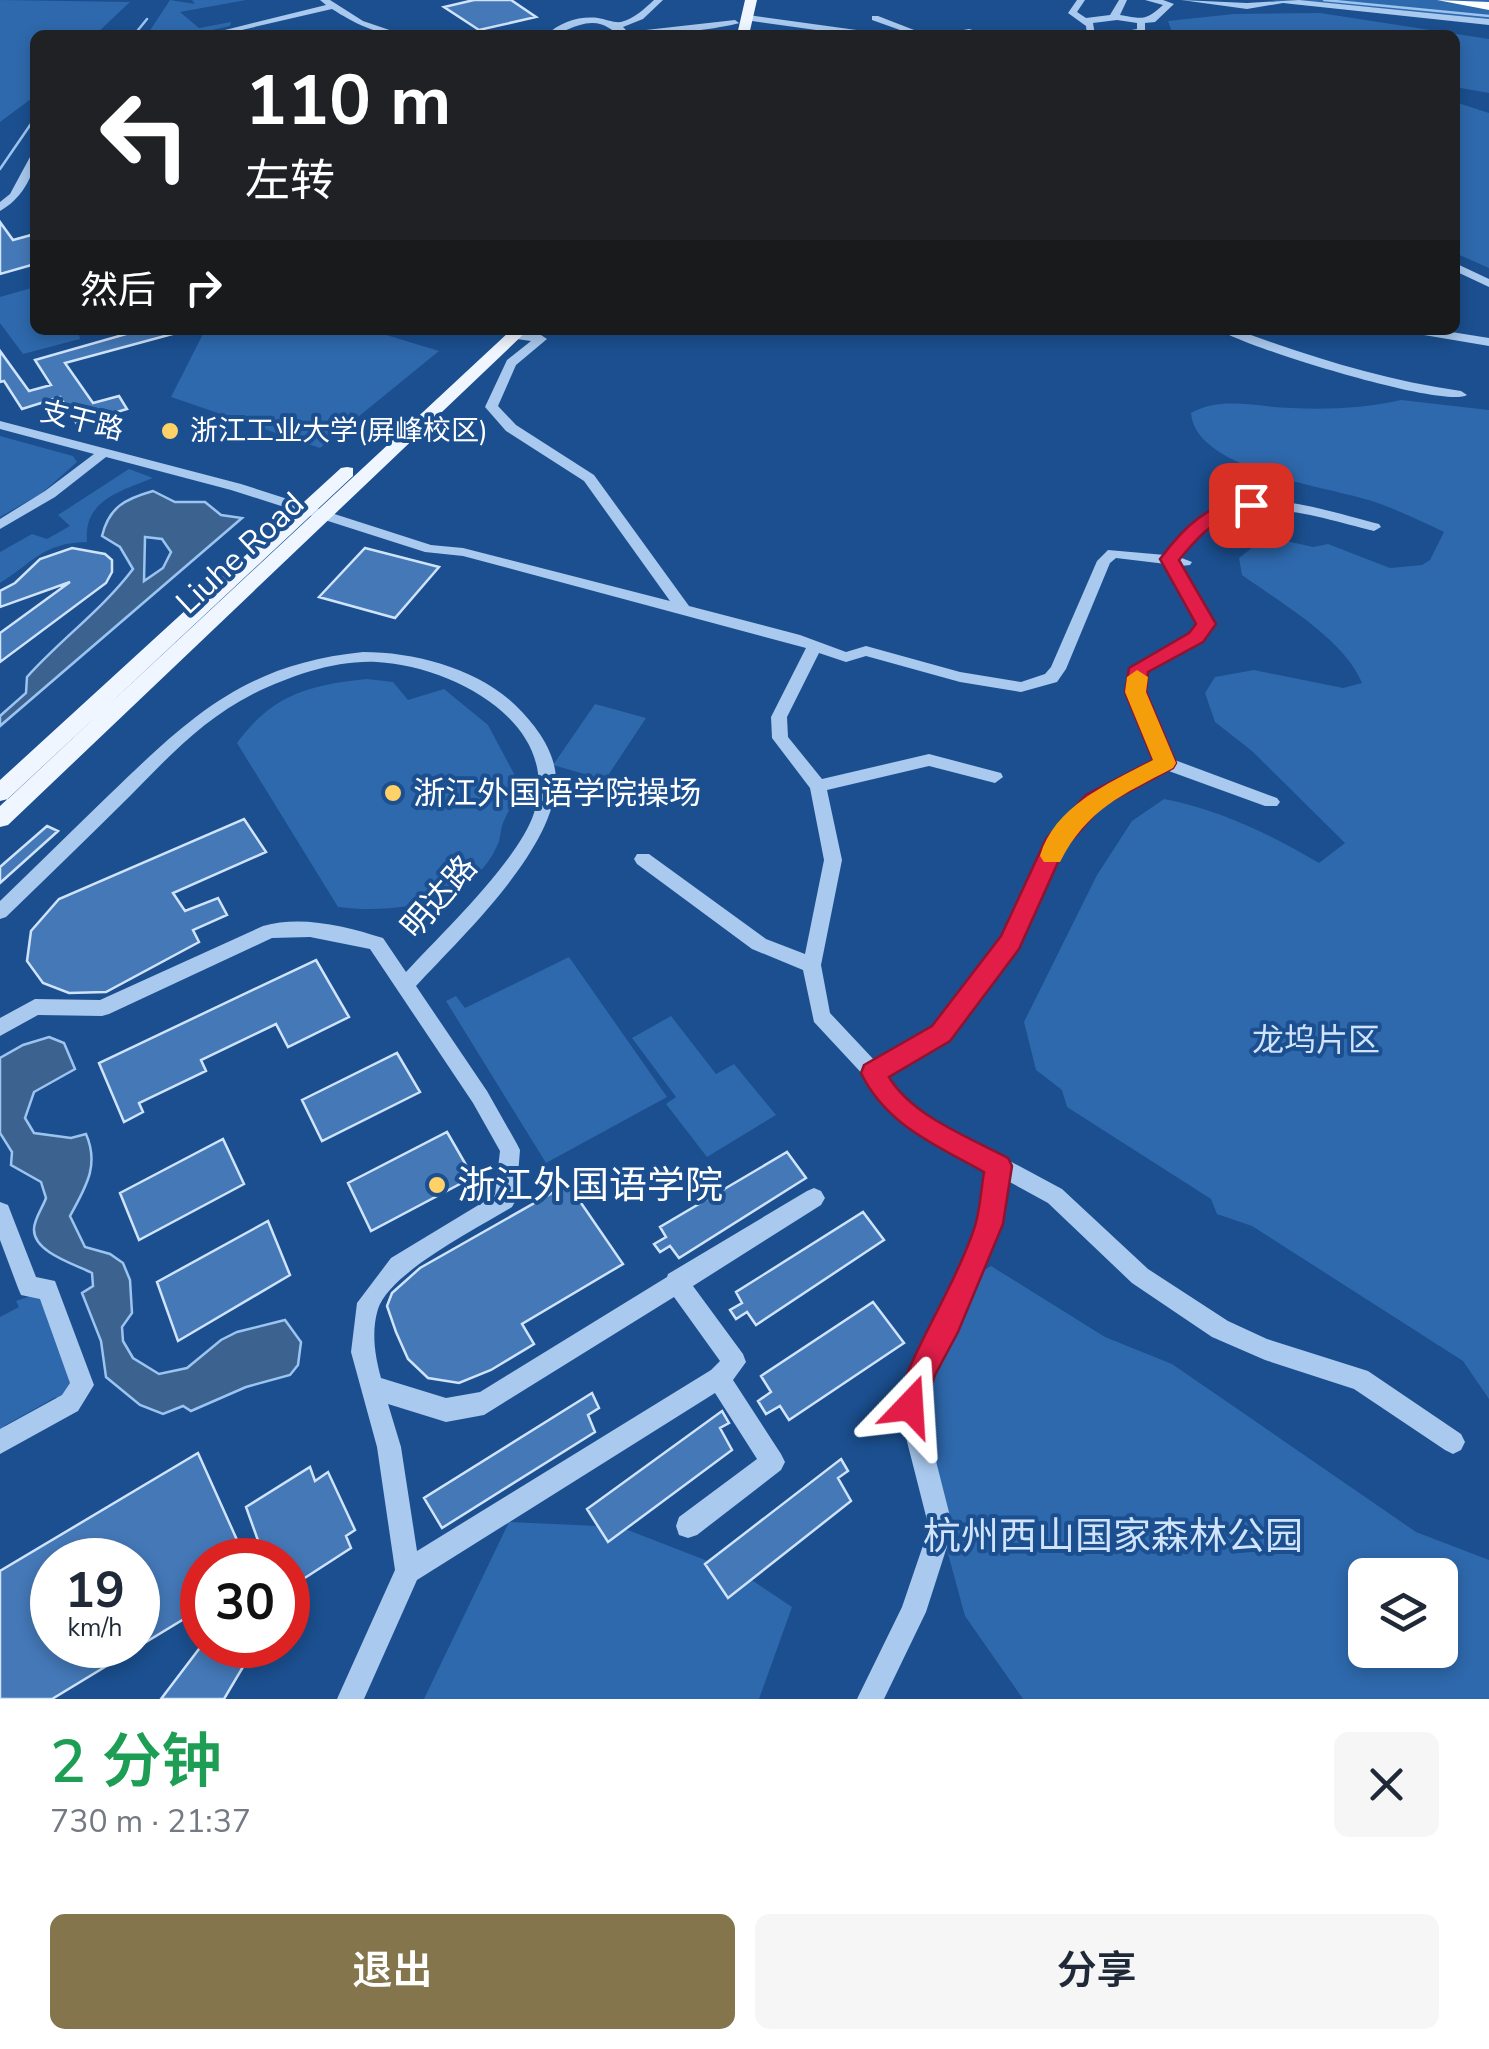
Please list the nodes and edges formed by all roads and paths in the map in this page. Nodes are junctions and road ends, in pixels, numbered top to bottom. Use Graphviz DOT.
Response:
graph roads {
  1 [pos="658,0"];
  2 [pos="738,0"];
  3 [pos="751,0"];
  4 [pos="1081,0"];
  5 [pos="1124,0"];
  6 [pos="1149,0"];
  7 [pos="1185,0"];
  8 [pos="1274,0"];
  9 [pos="1444,0"];
  10 [pos="1472,0"];
  11 [pos="1282,1"];
  12 [pos="328,3"];
  13 [pos="1489,4"];
  14 [pos="1117,18"];
  15 [pos="1085,21"];
  16 [pos="1489,22"];
  17 [pos="738,25"];
  18 [pos="618,26"];
  19 [pos="1143,29"];
  20 [pos="228,30"];
  21 [pos="383,30"];
  22 [pos="557,30"];
  23 [pos="622,30"];
  24 [pos="682,30"];
  25 [pos="813,30"];
  26 [pos="861,30"];
  27 [pos="912,30"];
  28 [pos="1094,30"];
  29 [pos="30,167"];
  30 [pos="0,208"];
  31 [pos="1460,269"];
  32 [pos="1489,284"];
  33 [pos="508,335"];
  34 [pos="524,335"];
  35 [pos="1240,335"];
  36 [pos="1448,335"];
  37 [pos="1489,342"];
  38 [pos="1460,395"];
  39 [pos="0,426"];
  40 [pos="104,452"];
  41 [pos="316,512"];
  42 [pos="0,525"];
  43 [pos="1374,528"];
  44 [pos="1177,560"];
  45 [pos="684,609"];
  46 [pos="815,645"];
  47 [pos="1165,763"];
  48 [pos="995,777"];
  49 [pos="818,786"];
  50 [pos="0,793"];
  51 [pos="1271,802"];
  52 [pos="0,819"];
  53 [pos="643,858"];
  54 [pos="0,912"];
  55 [pos="812,965"];
  56 [pos="407,983"];
  57 [pos="0,1028"];
  58 [pos="874,1073"];
  59 [pos="998,1166"];
  60 [pos="814,1198"];
  61 [pos="0,1212"];
  62 [pos="676,1281"];
  63 [pos="719,1378"];
  64 [pos="372,1388"];
  65 [pos="0,1442"];
  66 [pos="1453,1442"];
  67 [pos="688,1526"];
  68 [pos="408,1571"];
  69 [pos="350,1699"];
  70 [pos="870,1699"];
  1 -- 18 [label="street"];
  2 -- 17 [label="main road"];
  3 -- 17 [label="main road"];
  4 -- 15 [label="street"];
  5 -- 14 [label="street"];
  6 -- 19 [label="street"];
  7 -- 11 [label="street"];
  8 -- 11 [label="street"];
  9 -- 13 [label="highway"];
  10 -- 13 [label="highway"];
  11 -- 16 [label="street"];
  12 -- 20 [label="street"];
  12 -- 21 [label="street"];
  14 -- 15 [label="street"];
  14 -- 19 [label="street"];
  15 -- 28 [label="street"];
  17 -- 24 [label="street"];
  17 -- 25 [label="street"];
  18 -- 22 [label="street"];
  18 -- 23 [label="street"];
  26 -- 27 [label="street"];
  29 -- 30 [label="street"];
  31 -- 32 [label="street"];
  33 -- 41 [label="main road, Liuhe Road"];
  34 -- 45 [label="street"];
  35 -- 38 [label="street"];
  36 -- 37 [label="street"];
  39 -- 40 [label="street, 支干路"];
  40 -- 41 [label="street, 支干路"];
  40 -- 42 [label="street"];
  41 -- 45 [label="street, 支干路"];
  41 -- 50 [label="main road, Liuhe Road"];
  41 -- 52 [label="main road, Liuhe Road"];
  43 -- 44 [label="street"];
  44 -- 46 [label="street, 支干路"];
  44 -- 47 [label="street"];
  45 -- 46 [label="street, 支干路"];
  46 -- 49 [label="street"];
  47 -- 51 [label="street"];
  47 -- 58 [label="street"];
  48 -- 49 [label="street"];
  49 -- 55 [label="street"];
  53 -- 55 [label="street"];
  54 -- 56 [label="street, 明达路"];
  55 -- 58 [label="street"];
  56 -- 57 [label="street"];
  56 -- 64 [label="street, 明达路"];
  58 -- 59 [label="street"];
  59 -- 66 [label="street"];
  59 -- 70 [label="street"];
  60 -- 62 [label="street"];
  61 -- 65 [label="street"];
  62 -- 63 [label="street"];
  62 -- 64 [label="street"];
  63 -- 67 [label="street"];
  63 -- 68 [label="street"];
  64 -- 68 [label="street, 明达路"];
  68 -- 69 [label="street"];
}
